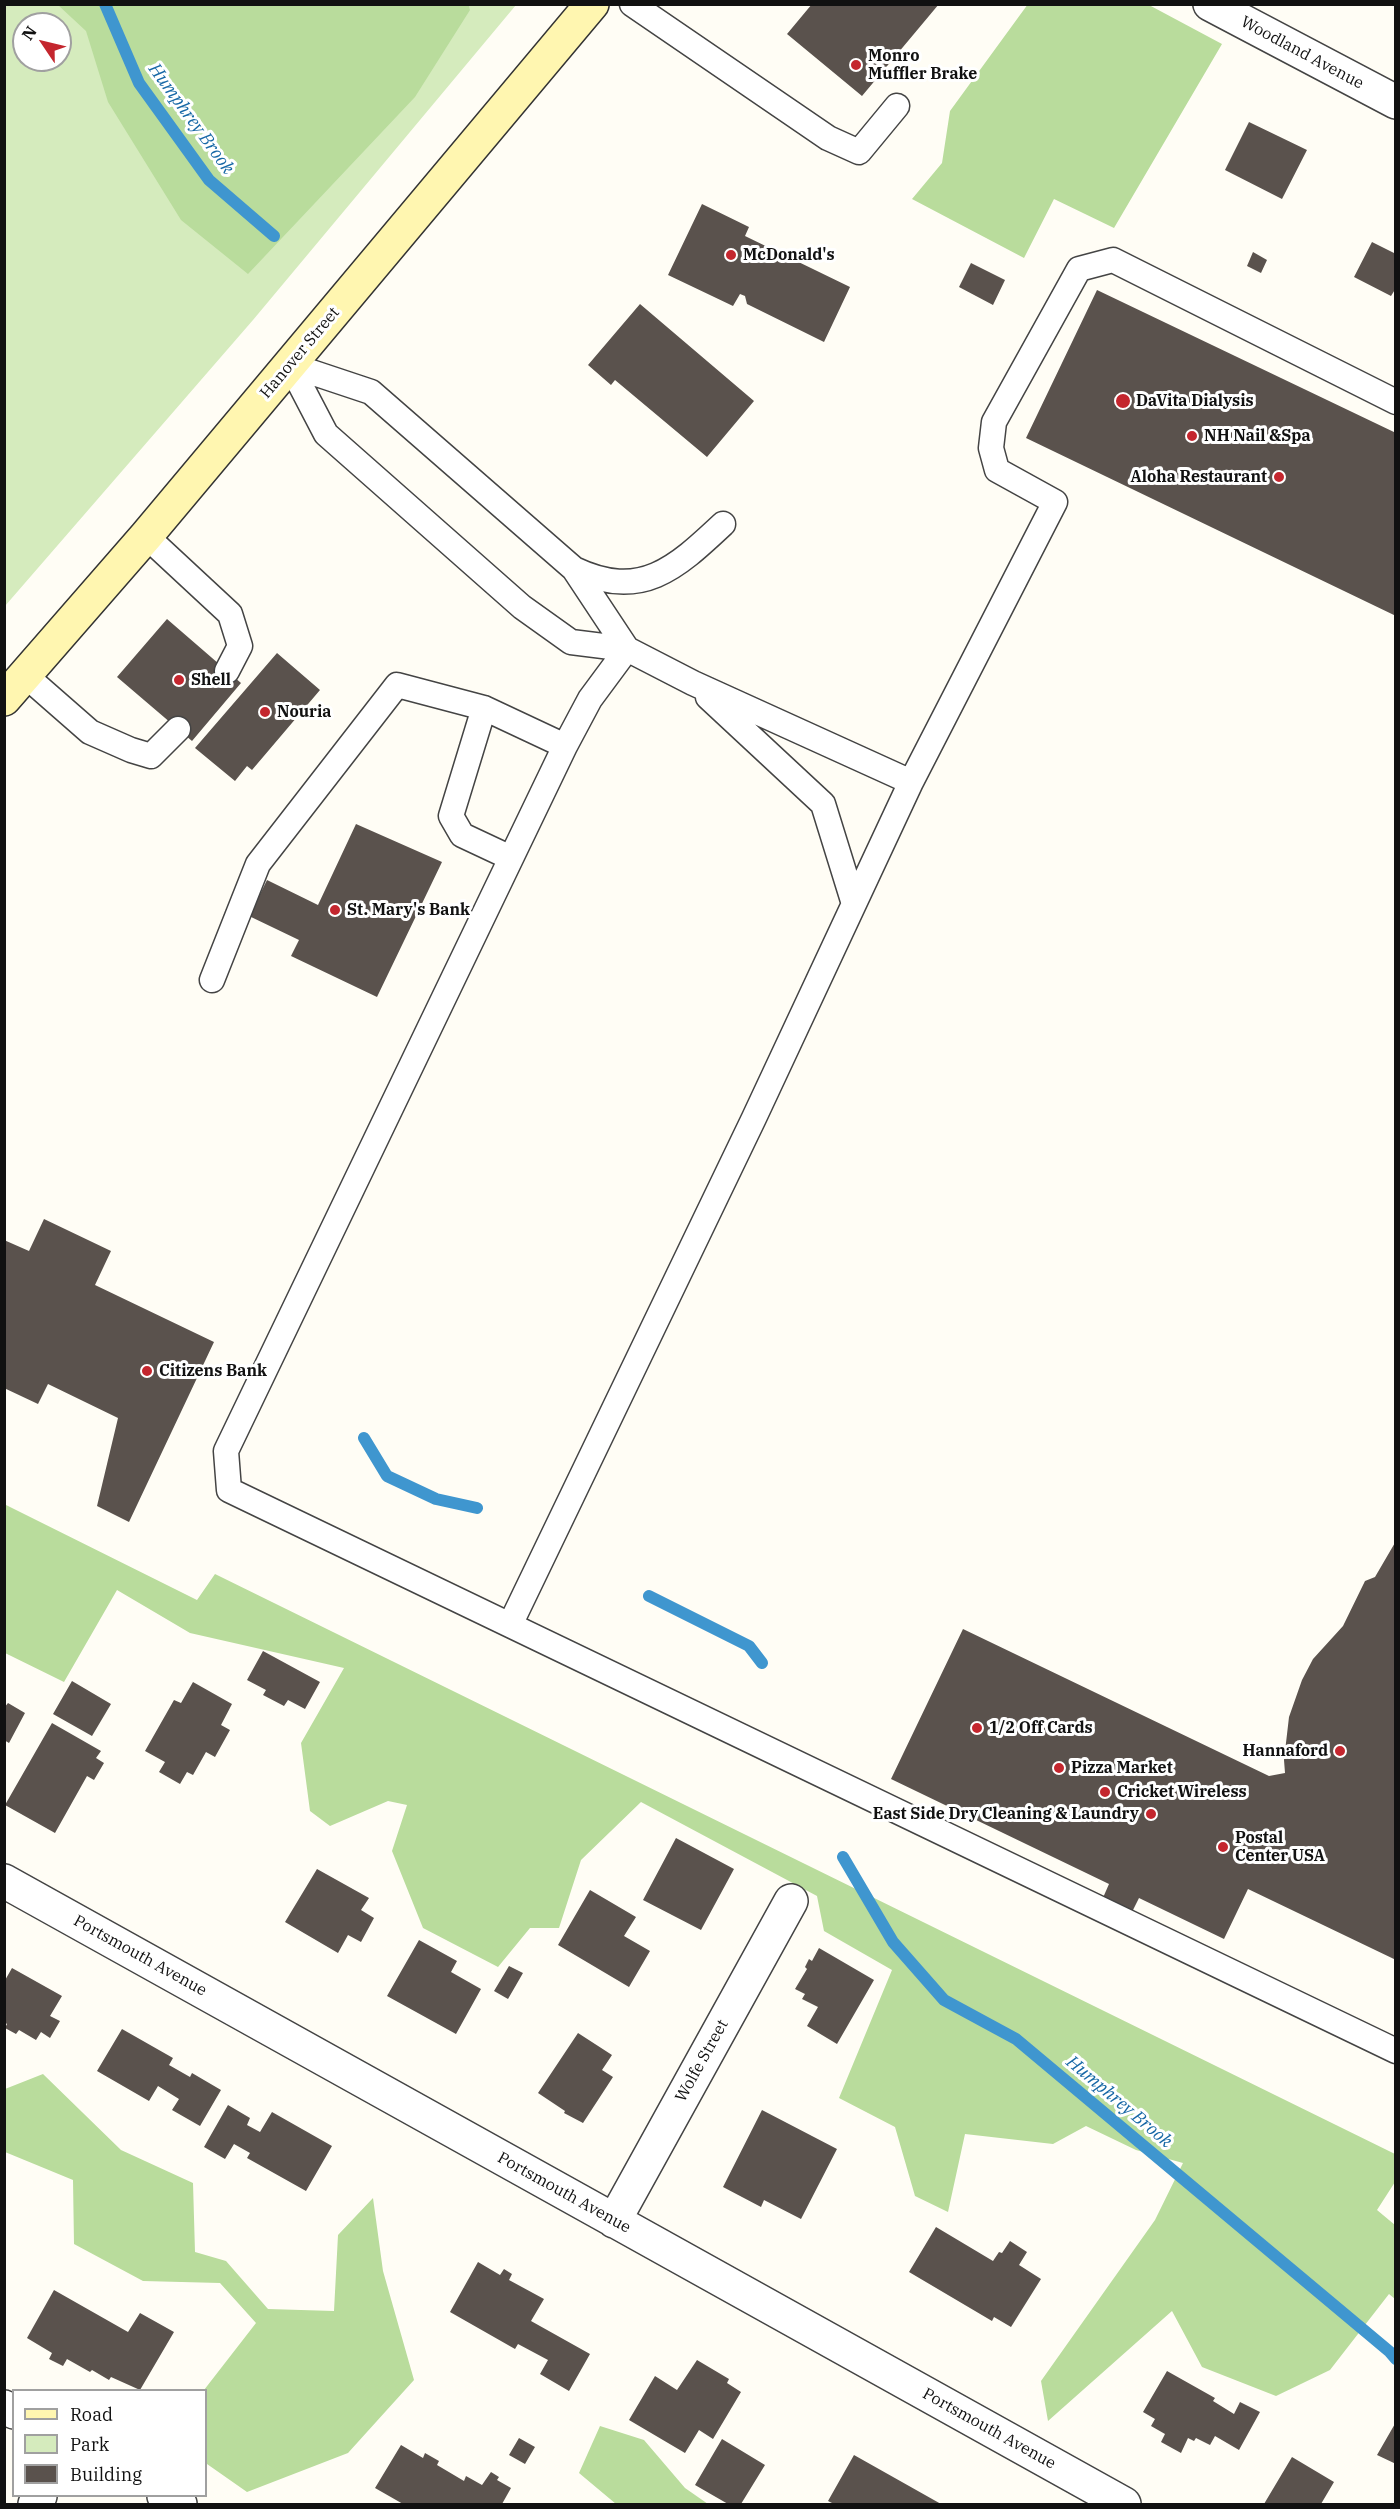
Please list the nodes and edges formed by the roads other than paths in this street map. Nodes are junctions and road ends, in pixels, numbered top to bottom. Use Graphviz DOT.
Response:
graph roads {
  1 [pos="592,4"];
  2 [pos="632,4"];
  3 [pos="1218,6"];
  4 [pos="1395,102"];
  5 [pos="897,106"];
  6 [pos="290,365"];
  7 [pos="1395,402"];
  8 [pos="723,524"];
  9 [pos="146,536"];
  10 [pos="574,569"];
  11 [pos="627,649"];
  12 [pos="227,671"];
  13 [pos="693,682"];
  14 [pos="15,688"];
  15 [pos="484,708"];
  16 [pos="178,729"];
  17 [pos="565,746"];
  18 [pos="911,782"];
  19 [pos="511,858"];
  20 [pos="854,904"];
  21 [pos="212,980"];
  22 [pos="510,1625"];
  23 [pos="4,1881"];
  24 [pos="791,1901"];
  25 [pos="1395,2051"];
  26 [pos="614,2221"];
  27 [pos="166,2497"];
  28 [pos="180,2505"];
  29 [pos="1124,2505"];
  1 -- 6 [label="main road, Hanover Street"];
  2 -- 5 [label="lane"];
  3 -- 4 [label="street, Woodland Avenue"];
  6 -- 9 [label="main road, Hanover Street"];
  6 -- 10 [label="lane"];
  6 -- 11 [label="lane"];
  7 -- 18 [label="lane"];
  8 -- 10 [label="lane"];
  9 -- 12 [label="lane"];
  9 -- 14 [label="main road, Hanover Street"];
  10 -- 11 [label="lane"];
  11 -- 13 [label="lane"];
  11 -- 17 [label="lane"];
  13 -- 18 [label="lane"];
  13 -- 20 [label="lane"];
  14 -- 16 [label="lane"];
  15 -- 17 [label="lane"];
  15 -- 19 [label="lane"];
  15 -- 21 [label="lane"];
  17 -- 19 [label="lane"];
  18 -- 20 [label="lane"];
  19 -- 22 [label="lane"];
  20 -- 22 [label="lane"];
  22 -- 25 [label="lane"];
  23 -- 26 [label="street, Portsmouth Avenue"];
  24 -- 26 [label="street, Wolfe Street"];
  26 -- 29 [label="street, Portsmouth Avenue"];
  27 -- 28 [label="street"];
}
